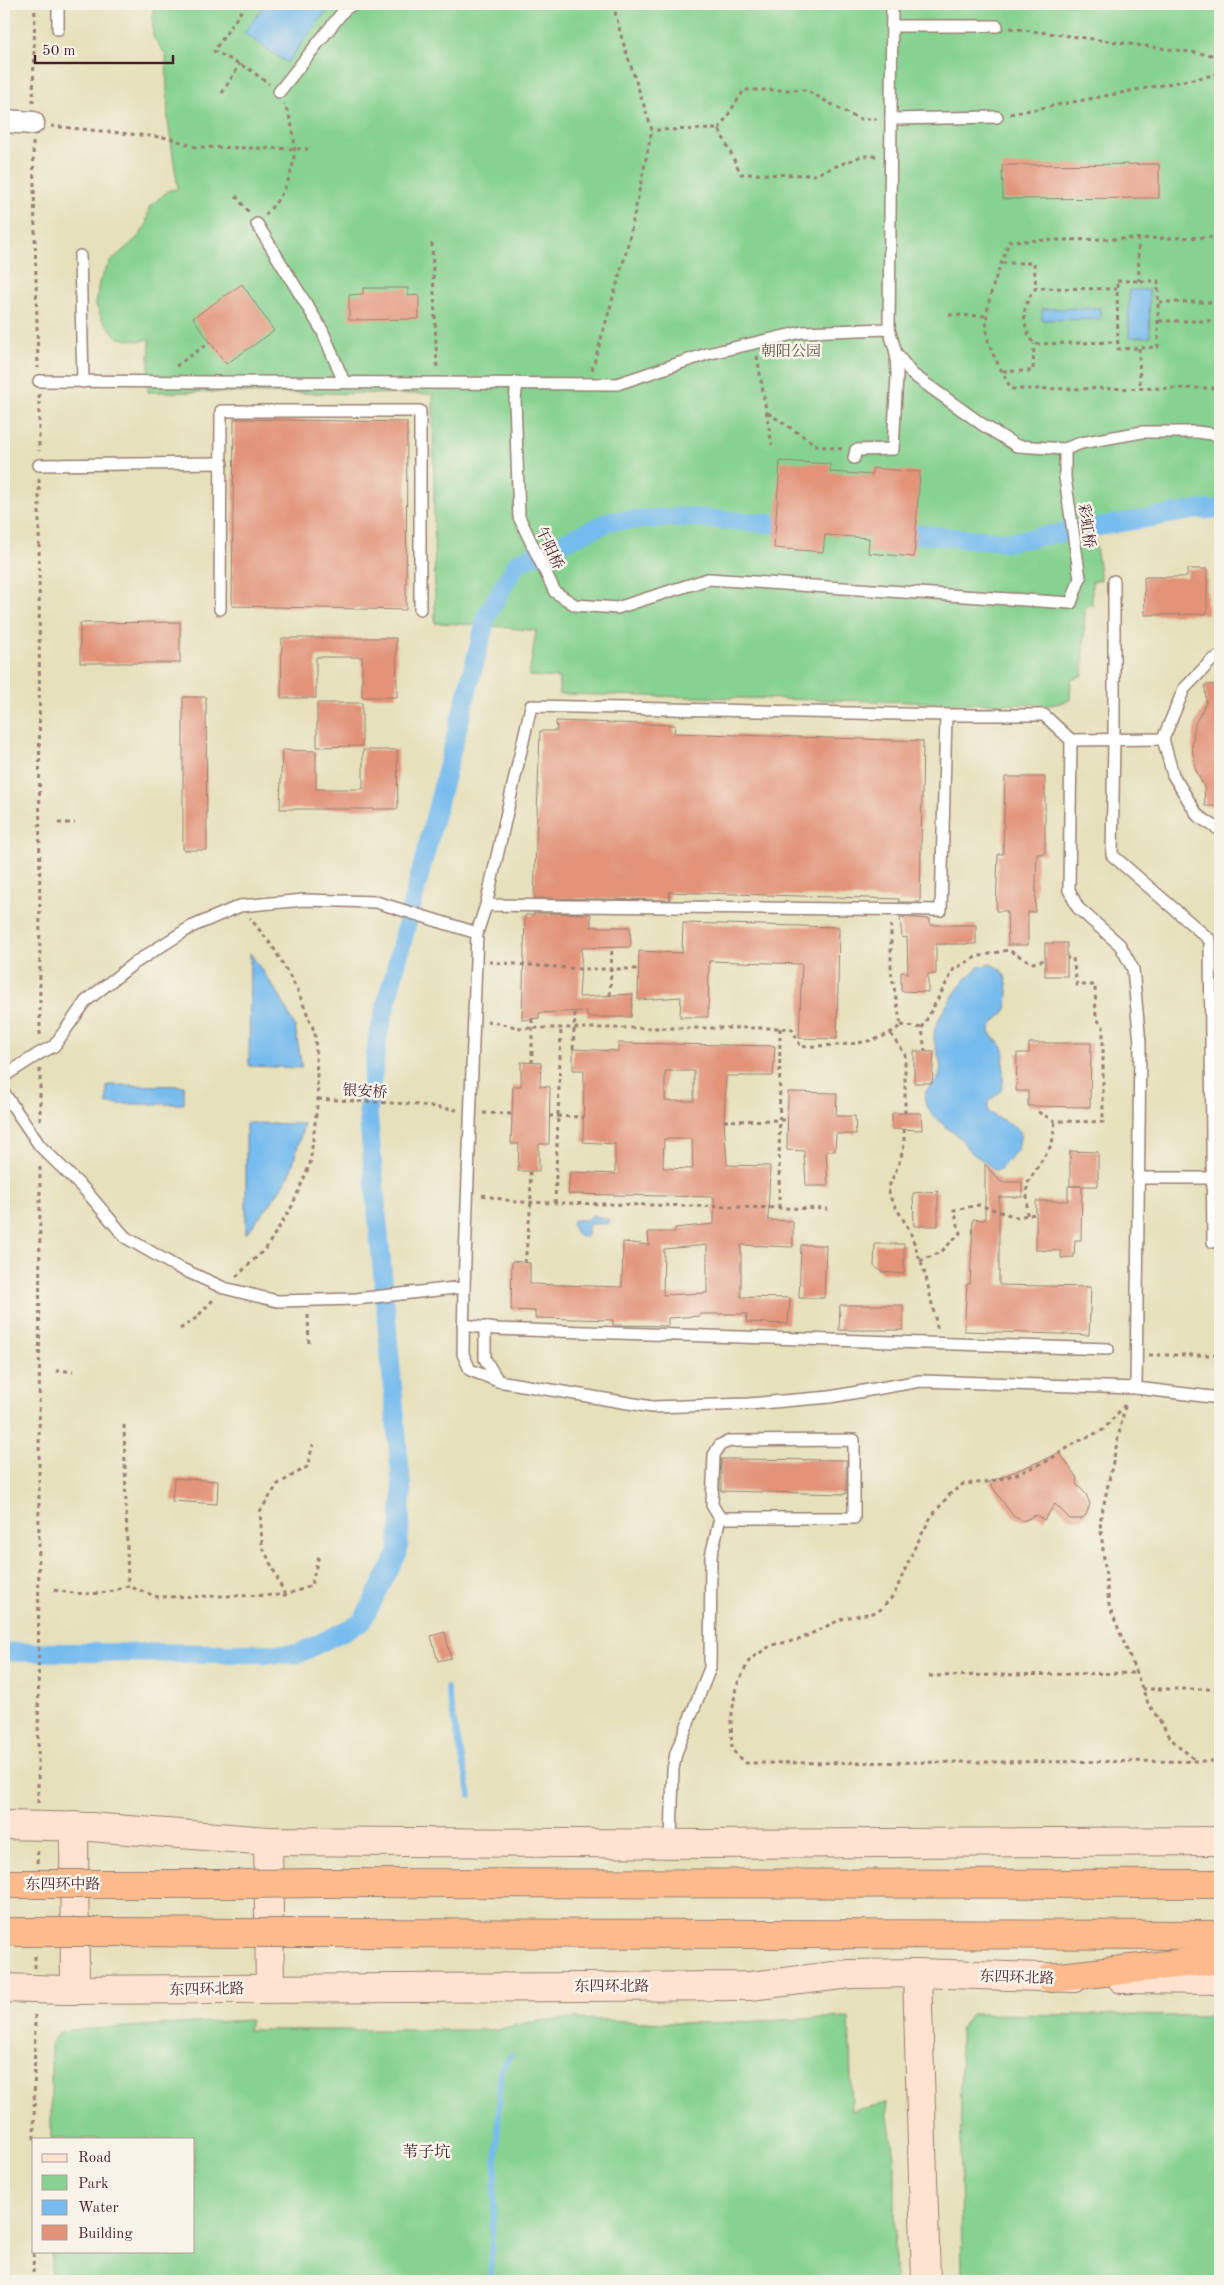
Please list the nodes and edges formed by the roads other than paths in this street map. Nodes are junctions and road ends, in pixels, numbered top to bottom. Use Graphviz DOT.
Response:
graph roads {
  1 [pos="58,4"];
  2 [pos="353,4"];
  3 [pos="892,4"];
  4 [pos="892,26"];
  5 [pos="997,26"];
  6 [pos="58,30"];
  7 [pos="279,92"];
  8 [pos="997,117"];
  9 [pos="891,119"];
  10 [pos="4,122"];
  11 [pos="33,123"];
  12 [pos="257,224"];
  13 [pos="80,256"];
  14 [pos="889,329"];
  15 [pos="896,353"];
  16 [pos="39,381"];
  17 [pos="83,382"];
  18 [pos="344,382"];
  19 [pos="517,382"];
  20 [pos="1220,435"];
  21 [pos="1065,448"];
  22 [pos="855,454"];
  23 [pos="222,463"];
  24 [pos="39,465"];
  25 [pos="1114,581"];
  26 [pos="555,592"];
  27 [pos="220,609"];
  28 [pos="420,609"];
  29 [pos="1220,656"];
  30 [pos="946,715"];
  31 [pos="1163,739"];
  32 [pos="1071,740"];
  33 [pos="1114,740"];
  34 [pos="1220,830"];
  35 [pos="486,905"];
  36 [pos="477,933"];
  37 [pos="4,1076"];
  38 [pos="4,1093"];
  39 [pos="1138,1178"];
  40 [pos="1212,1178"];
  41 [pos="1213,1242"];
  42 [pos="464,1287"];
  43 [pos="464,1326"];
  44 [pos="485,1327"];
  45 [pos="1108,1349"];
  46 [pos="498,1381"];
  47 [pos="1136,1388"];
  48 [pos="1220,1398"];
  49 [pos="720,1518"];
  50 [pos="4,1825"];
  51 [pos="74,1826"];
  52 [pos="268,1841"];
  53 [pos="1220,1841"];
  54 [pos="671,1844"];
  55 [pos="4,1884"];
  56 [pos="1220,1884"];
  57 [pos="4,1932"];
  58 [pos="1220,1935"];
  59 [pos="1220,1959"];
  60 [pos="917,1973"];
  61 [pos="1051,1978"];
  62 [pos="1220,1980"];
  63 [pos="4,1988"];
  64 [pos="270,1988"];
  65 [pos="75,1990"];
  66 [pos="926,2281"];
  1 -- 6 [label="lane"];
  2 -- 7 [label="lane"];
  3 -- 4 [label="lane"];
  4 -- 5 [label="lane"];
  4 -- 9 [label="lane"];
  8 -- 9 [label="lane"];
  9 -- 14 [label="lane"];
  10 -- 11 [label="street"];
  12 -- 18 [label="lane"];
  13 -- 17 [label="lane"];
  14 -- 15 [label="lane"];
  14 -- 19 [label="lane"];
  15 -- 21 [label="lane"];
  15 -- 22 [label="lane"];
  16 -- 17 [label="lane"];
  17 -- 18 [label="lane"];
  18 -- 19 [label="lane"];
  19 -- 26 [label="lane, 午阳桥"];
  20 -- 21 [label="lane"];
  21 -- 26 [label="lane, 彩虹桥"];
  23 -- 24 [label="lane"];
  23 -- 27 [label="lane"];
  23 -- 28 [label="lane"];
  25 -- 33 [label="lane"];
  29 -- 31 [label="lane"];
  30 -- 32 [label="lane"];
  30 -- 35 [label="lane"];
  30 -- 35 [label="lane"];
  31 -- 33 [label="lane"];
  31 -- 34 [label="lane"];
  32 -- 33 [label="lane"];
  32 -- 39 [label="lane"];
  33 -- 40 [label="lane"];
  35 -- 36 [label="lane"];
  36 -- 37 [label="lane"];
  36 -- 42 [label="lane"];
  38 -- 42 [label="lane"];
  39 -- 40 [label="lane"];
  39 -- 47 [label="lane"];
  40 -- 41 [label="lane"];
  42 -- 43 [label="lane"];
  43 -- 44 [label="lane"];
  43 -- 46 [label="lane"];
  44 -- 45 [label="lane"];
  44 -- 46 [label="lane"];
  46 -- 47 [label="lane"];
  47 -- 48 [label="lane"];
  49 -- 49 [label="lane"];
  49 -- 54 [label="lane"];
  50 -- 51 [label="street"];
  51 -- 52 [label="street"];
  51 -- 65 [label="street"];
  52 -- 54 [label="street"];
  52 -- 64 [label="street"];
  53 -- 54 [label="street"];
  55 -- 56 [label="highway, 东四环中路, bridge"];
  57 -- 58 [label="highway, bridge"];
  59 -- 61 [label="highway"];
  60 -- 61 [label="street, 东四环北路"];
  60 -- 64 [label="street, 东四环北路"];
  60 -- 66 [label="street"];
  61 -- 62 [label="street, 东四环北路"];
  63 -- 65 [label="street, 东四环北路"];
  64 -- 65 [label="street, 东四环北路"];
}
